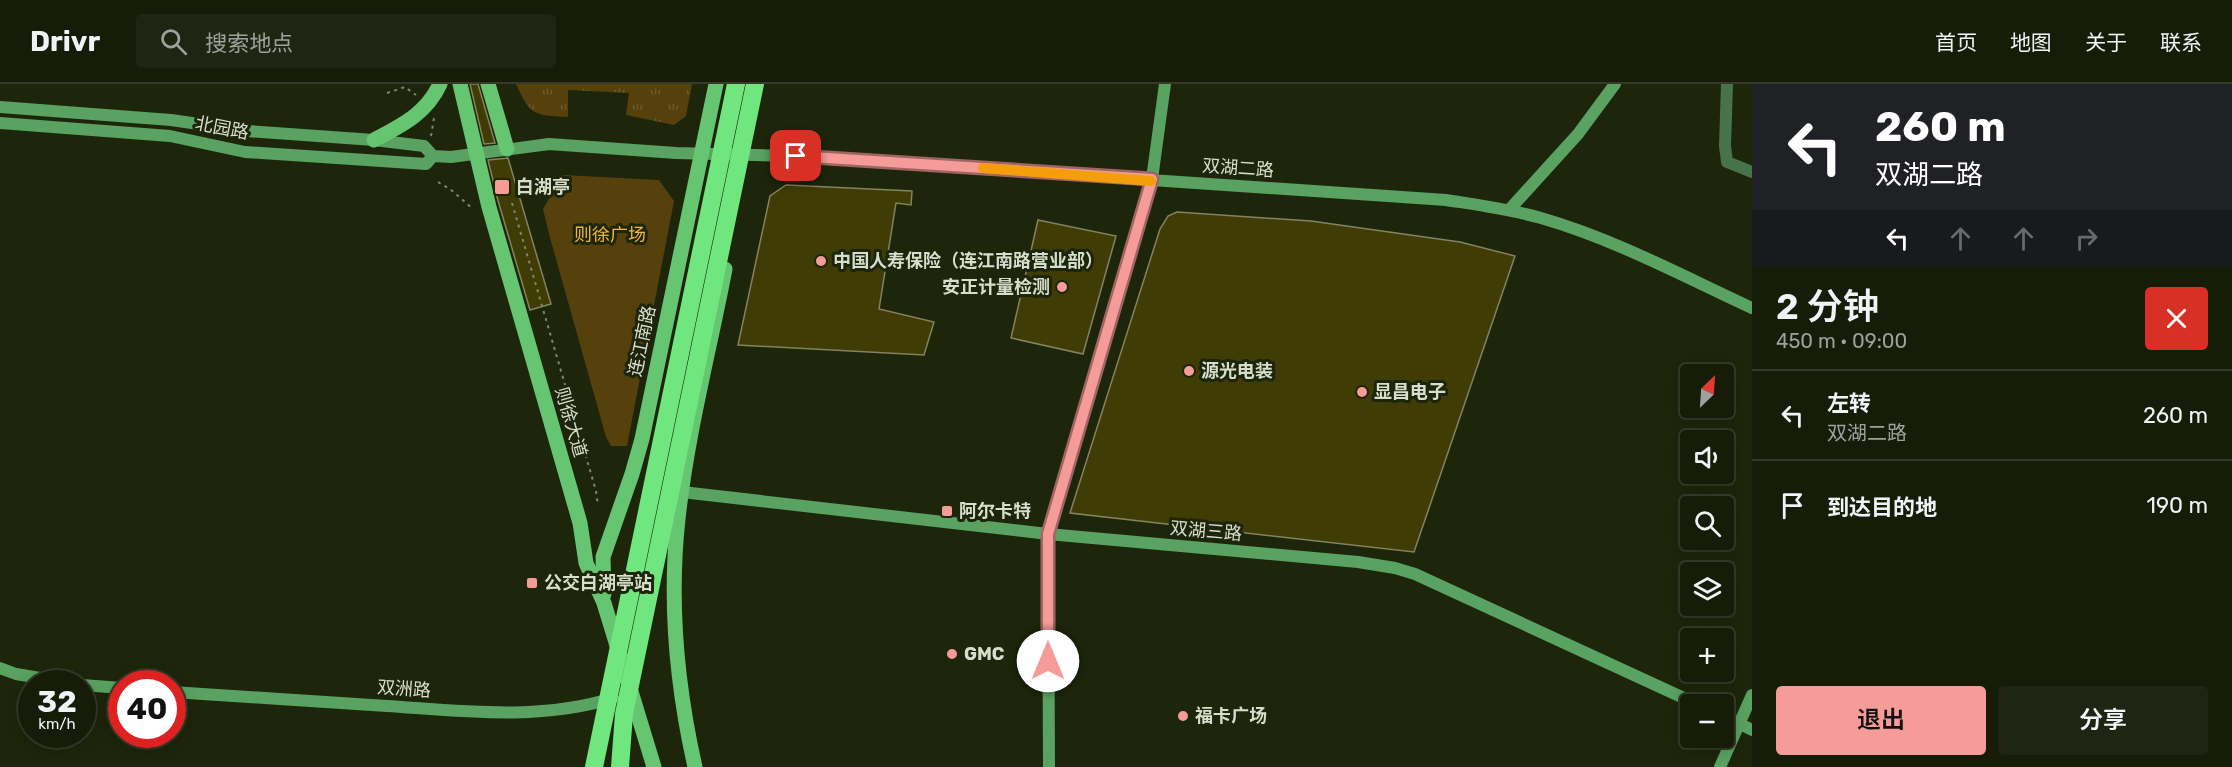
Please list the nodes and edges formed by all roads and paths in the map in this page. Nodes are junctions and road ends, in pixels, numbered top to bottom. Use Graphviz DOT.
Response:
graph roads {
  1 [pos="440,84"];
  2 [pos="460,84"];
  3 [pos="488,84"];
  4 [pos="716,84"];
  5 [pos="736,84"];
  6 [pos="755,84"];
  7 [pos="764,84"];
  8 [pos="1165,84"];
  9 [pos="1615,84"];
  10 [pos="1727,84"];
  11 [pos="387,93"];
  12 [pos="417,95"];
  13 [pos="0,107"];
  14 [pos="435,109"];
  15 [pos="0,123"];
  16 [pos="430,138"];
  17 [pos="374,140"];
  18 [pos="507,149"];
  19 [pos="701,153"];
  20 [pos="477,154"];
  21 [pos="749,155"];
  22 [pos="433,156"];
  23 [pos="373,160"];
  24 [pos="1752,172"];
  25 [pos="1152,179"];
  26 [pos="438,182"];
  27 [pos="512,203"];
  28 [pos="473,209"];
  29 [pos="1509,210"];
  30 [pos="1752,308"];
  31 [pos="682,492"];
  32 [pos="598,506"];
  33 [pos="1048,534"];
  34 [pos="604,603"];
  35 [pos="0,668"];
  36 [pos="18,674"];
  37 [pos="186,693"];
  38 [pos="631,693"];
  39 [pos="1752,695"];
  40 [pos="1680,696"];
  41 [pos="1734,721"];
  42 [pos="1739,724"];
  43 [pos="1752,730"];
  44 [pos="594,767"];
  45 [pos="620,767"];
  46 [pos="654,767"];
  47 [pos="695,767"];
  48 [pos="1049,767"];
  49 [pos="1720,767"];
  1 -- 17 [label="main road"];
  2 -- 20 [label="main road, 则徐大道"];
  3 -- 18 [label="main road"];
  4 -- 19 [label="main road, 连江南路"];
  5 -- 44 [label="highway, bridge"];
  6 -- 45 [label="highway, bridge"];
  7 -- 21 [label="main road"];
  8 -- 25 [label="street"];
  9 -- 29 [label="street"];
  10 -- 24 [label="street"];
  11 -- 12 [label="path"];
  13 -- 17 [label="street, 北园路"];
  14 -- 16 [label="path"];
  15 -- 23 [label="street, 北园路"];
  17 -- 22 [label="street, 北园路"];
  17 -- 23 [label="street"];
  18 -- 19 [label="street, 北园路"];
  18 -- 20 [label="street, 北园路"];
  19 -- 21 [label="street, 双湖二路"];
  19 -- 34 [label="main road, 连江南路"];
  20 -- 22 [label="street, 北园路"];
  20 -- 34 [label="main road, 则徐大道"];
  21 -- 25 [label="street, 双湖二路"];
  21 -- 31 [label="main road"];
  22 -- 23 [label="street, 北园路"];
  25 -- 29 [label="street, 双湖二路"];
  25 -- 33 [label="street"];
  26 -- 28 [label="path"];
  27 -- 32 [label="path"];
  29 -- 30 [label="street, 双湖二路"];
  31 -- 33 [label="street, 双湖三路"];
  31 -- 47 [label="main road"];
  33 -- 40 [label="street, 双湖三路"];
  33 -- 48 [label="street"];
  34 -- 38 [label="main road, 则徐大道"];
  35 -- 36 [label="street"];
  37 -- 38 [label="street, 双洲路"];
  38 -- 46 [label="main road, 则徐大道"];
  39 -- 42 [label="street"];
  41 -- 42 [label="street"];
  42 -- 43 [label="street"];
  42 -- 49 [label="street"];
}
